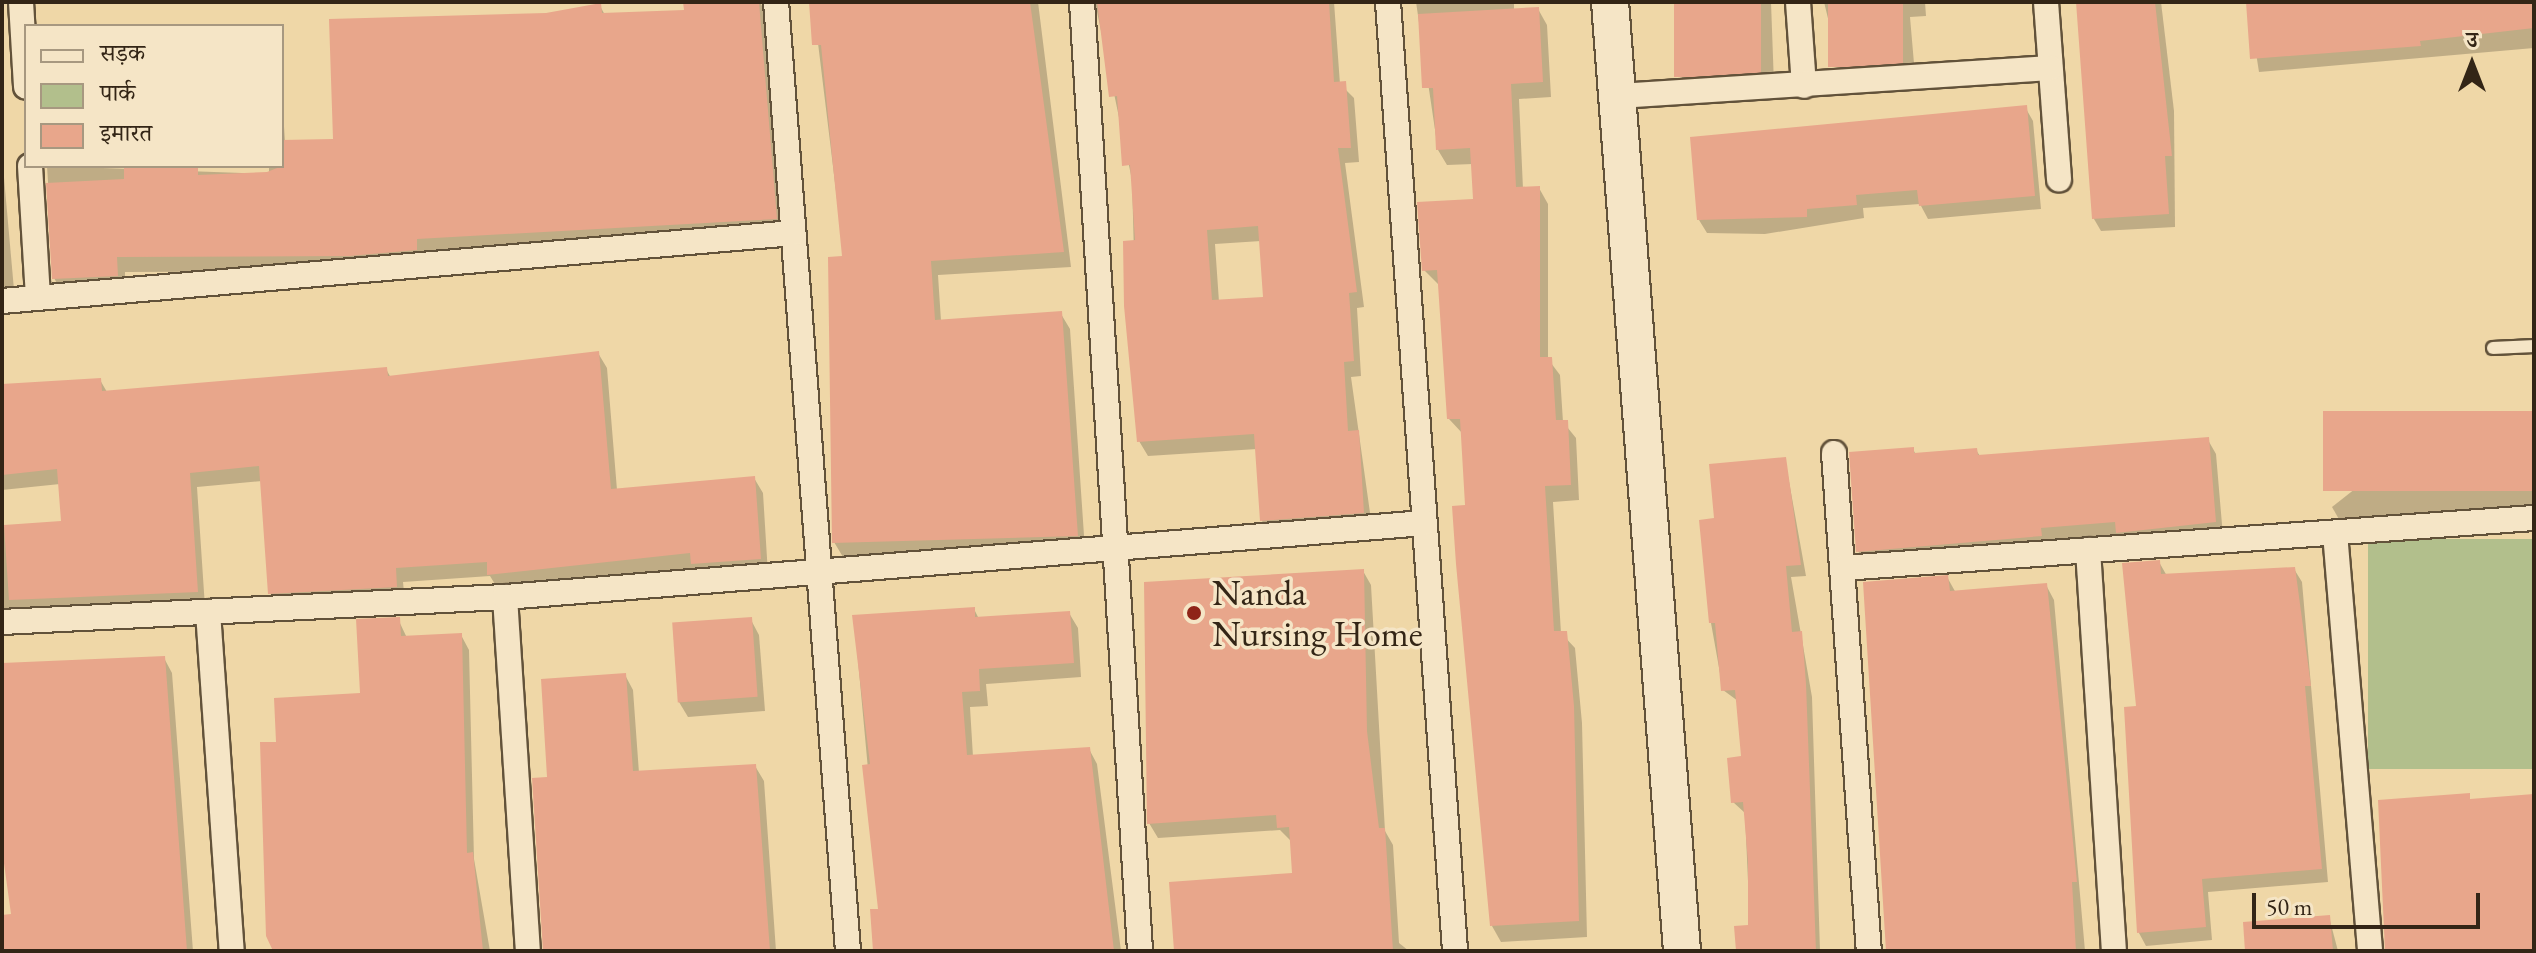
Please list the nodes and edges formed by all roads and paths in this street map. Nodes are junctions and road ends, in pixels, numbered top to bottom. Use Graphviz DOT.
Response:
graph roads {
  1 [pos="21,2"];
  2 [pos="776,2"];
  3 [pos="1082,2"];
  4 [pos="1388,2"];
  5 [pos="1610,2"];
  6 [pos="1798,2"];
  7 [pos="2046,2"];
  8 [pos="24,53"];
  9 [pos="2050,68"];
  10 [pos="1804,86"];
  11 [pos="1619,96"];
  12 [pos="30,168"];
  13 [pos="2059,180"];
  14 [pos="793,233"];
  15 [pos="38,298"];
  16 [pos="2,301"];
  17 [pos="2534,346"];
  18 [pos="2493,348"];
  19 [pos="1834,453"];
  20 [pos="2534,518"];
  21 [pos="1424,523"];
  22 [pos="2335,533"];
  23 [pos="1111,547"];
  24 [pos="2088,550"];
  25 [pos="1843,568"];
  26 [pos="819,569"];
  27 [pos="505,597"];
  28 [pos="208,612"];
  29 [pos="2,622"];
  30 [pos="232,951"];
  31 [pos="528,951"];
  32 [pos="848,951"];
  33 [pos="1140,951"];
  34 [pos="1455,951"];
  35 [pos="1682,951"];
  36 [pos="1869,951"];
  37 [pos="2114,951"];
  38 [pos="2370,951"];
  1 -- 8 [label="street"];
  2 -- 14 [label="street"];
  3 -- 23 [label="street"];
  4 -- 21 [label="street"];
  5 -- 11 [label="street"];
  6 -- 10 [label="street"];
  7 -- 9 [label="street"];
  9 -- 10 [label="street"];
  9 -- 13 [label="street"];
  10 -- 11 [label="street"];
  11 -- 35 [label="street"];
  12 -- 15 [label="street"];
  14 -- 15 [label="street"];
  14 -- 26 [label="street"];
  15 -- 16 [label="street"];
  17 -- 18 [label="lane"];
  19 -- 25 [label="street"];
  20 -- 22 [label="street"];
  21 -- 23 [label="street"];
  21 -- 34 [label="street"];
  22 -- 24 [label="street"];
  22 -- 38 [label="street"];
  23 -- 26 [label="street"];
  23 -- 33 [label="street"];
  24 -- 25 [label="street"];
  24 -- 37 [label="street"];
  25 -- 36 [label="street"];
  26 -- 27 [label="street"];
  26 -- 32 [label="street"];
  27 -- 28 [label="street"];
  27 -- 31 [label="street"];
  28 -- 29 [label="street"];
  28 -- 30 [label="street"];
}
